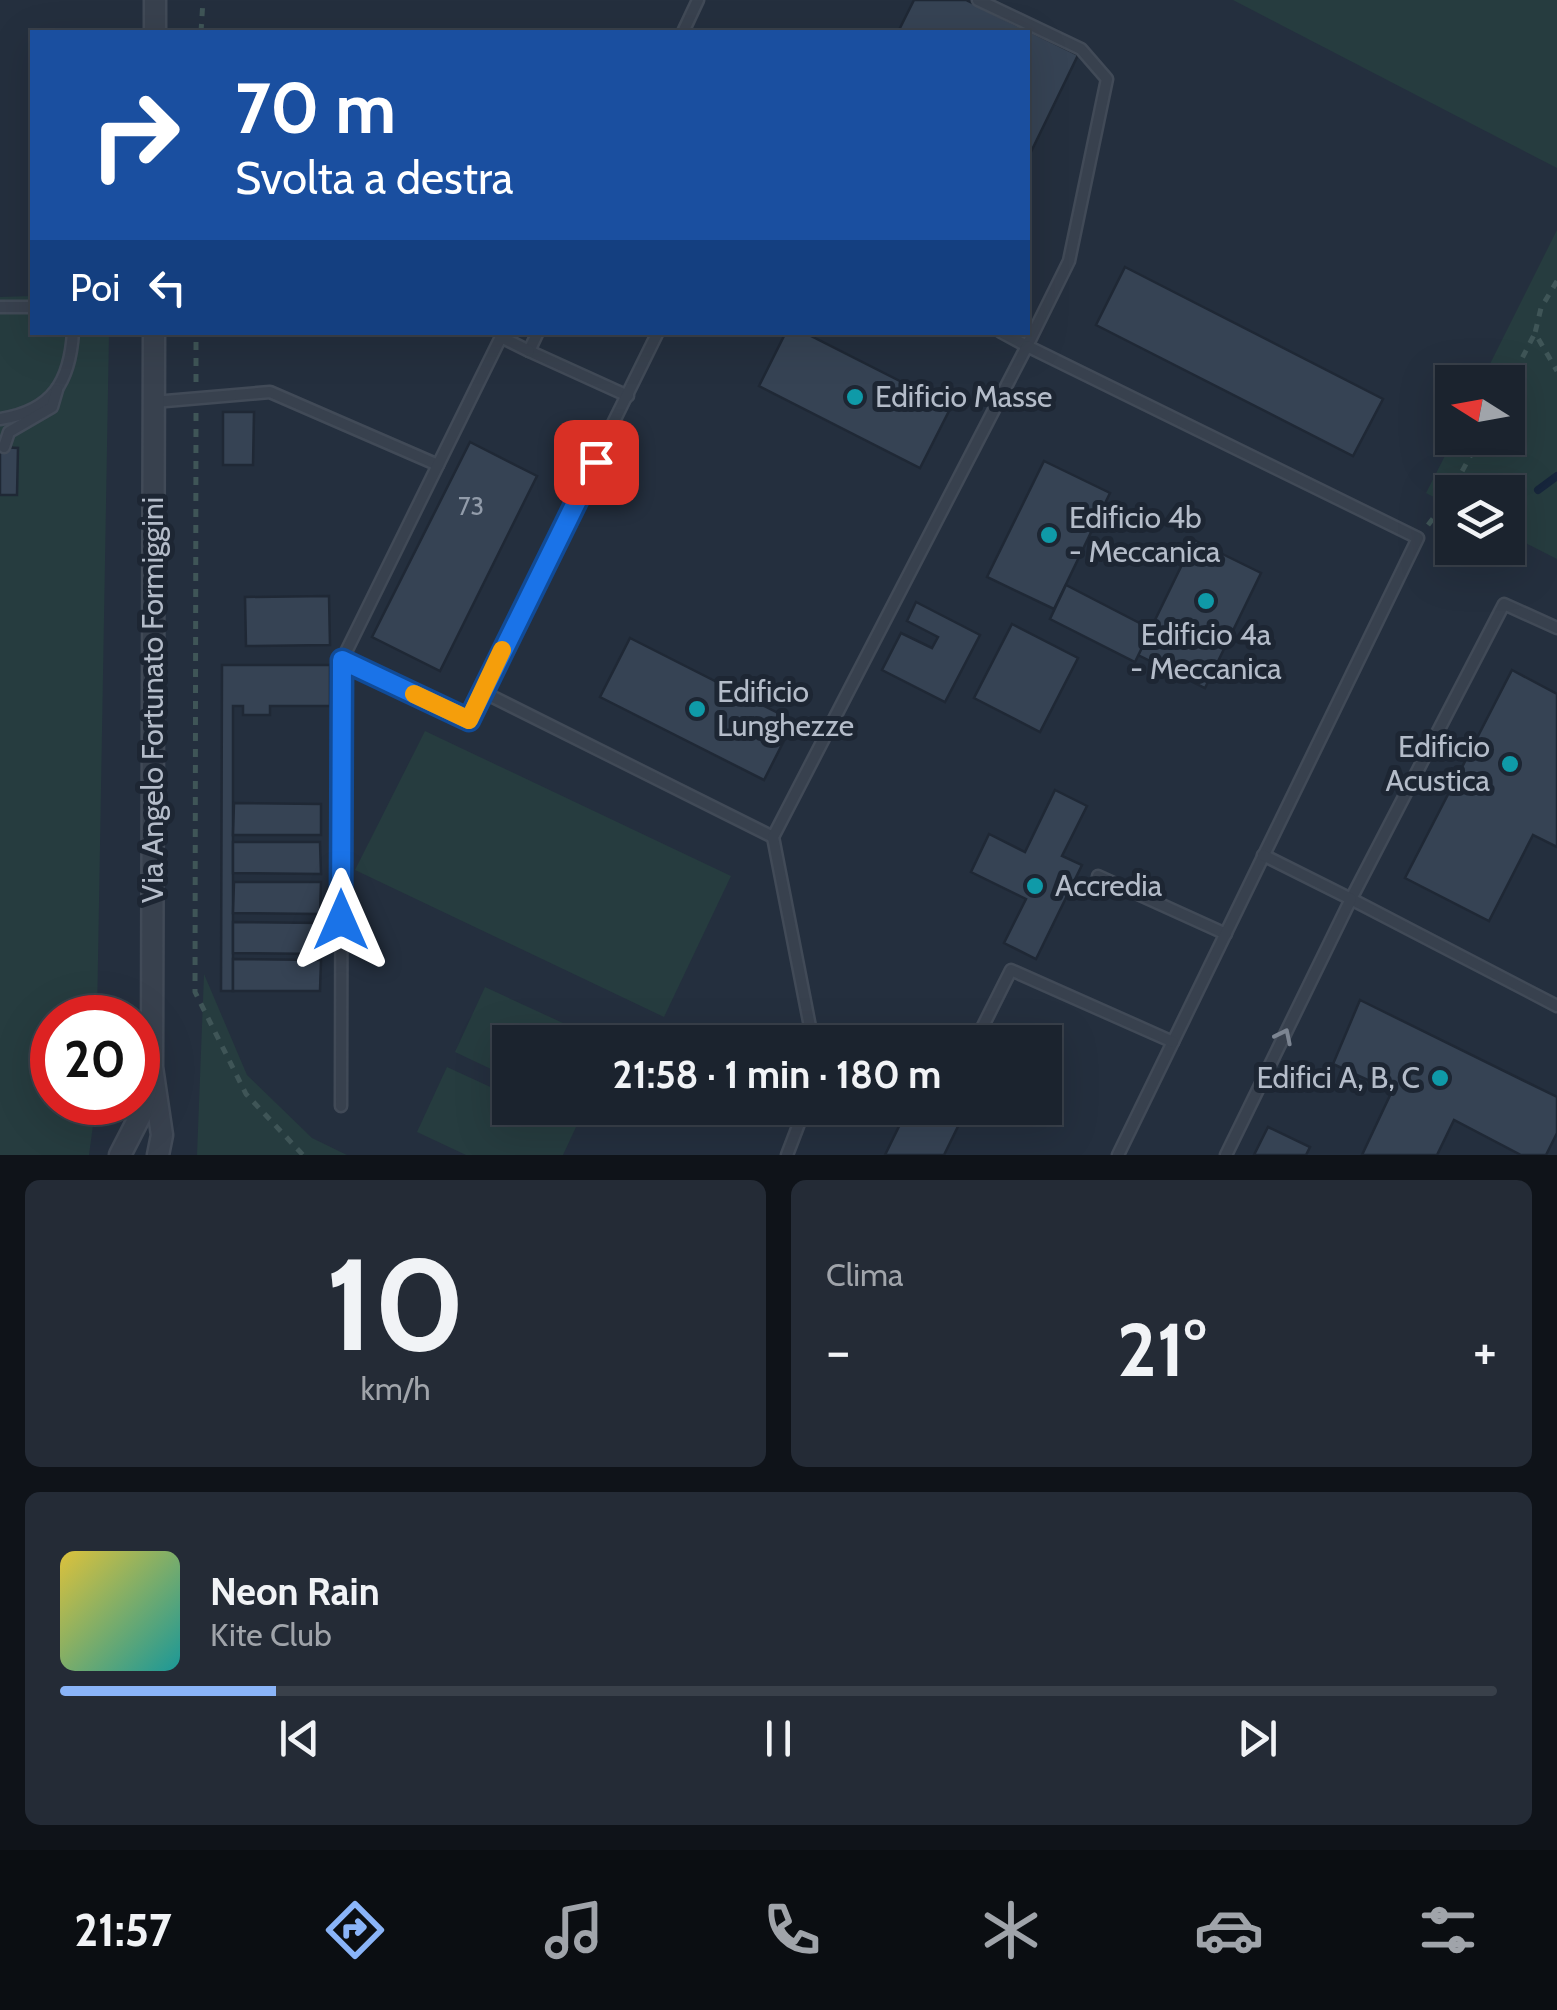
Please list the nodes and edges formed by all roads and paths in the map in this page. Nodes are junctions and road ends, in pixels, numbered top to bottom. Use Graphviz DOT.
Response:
graph roads {
  1 [pos="155,0"];
  2 [pos="203,0"];
  3 [pos="698,0"];
  4 [pos="978,0"];
  5 [pos="155,30"];
  6 [pos="202,30"];
  7 [pos="684,30"];
  8 [pos="1557,281"];
  9 [pos="0,307"];
  10 [pos="30,308"];
  11 [pos="1536,334"];
  12 [pos="73,335"];
  13 [pos="154,335"];
  14 [pos="196,335"];
  15 [pos="537,335"];
  16 [pos="657,335"];
  17 [pos="1007,335"];
  18 [pos="1027,346"];
  19 [pos="529,351"];
  20 [pos="1519,365"];
  21 [pos="1557,370"];
  22 [pos="58,388"];
  23 [pos="628,396"];
  24 [pos="196,397"];
  25 [pos="154,402"];
  26 [pos="0,419"];
  27 [pos="4,447"];
  28 [pos="1471,455"];
  29 [pos="438,465"];
  30 [pos="1418,538"];
  31 [pos="1557,628"];
  32 [pos="342,660"];
  33 [pos="481,691"];
  34 [pos="773,837"];
  35 [pos="1263,855"];
  36 [pos="1098,876"];
  37 [pos="1352,899"];
  38 [pos="1226,934"];
  39 [pos="152,995"];
  40 [pos="1557,1006"];
  41 [pos="810,1025"];
  42 [pos="984,1025"];
  43 [pos="1173,1042"];
  44 [pos="340,1106"];
  45 [pos="160,1121"];
  46 [pos="135,1125"];
  47 [pos="798,1125"];
  48 [pos="120,1155"];
  49 [pos="158,1155"];
  50 [pos="303,1155"];
  51 [pos="786,1155"];
  52 [pos="1118,1155"];
  53 [pos="1226,1155"];
  1 -- 5 [label="street"];
  2 -- 6 [label="path"];
  3 -- 7 [label="lane"];
  4 -- 18 [label="lane"];
  8 -- 11 [label="path"];
  9 -- 10 [label="lane"];
  11 -- 20 [label="path"];
  11 -- 21 [label="path"];
  12 -- 22 [label="lane"];
  13 -- 25 [label="street, Via Angelo Fortunato Formiggini"];
  14 -- 24 [label="path"];
  15 -- 19 [label="lane"];
  16 -- 23 [label="lane"];
  17 -- 18 [label="lane"];
  18 -- 30 [label="lane"];
  18 -- 34 [label="lane"];
  19 -- 23 [label="lane"];
  19 -- 29 [label="lane"];
  22 -- 26 [label="lane"];
  22 -- 27 [label="lane"];
  23 -- 33 [label="lane"];
  24 -- 25 [label="lane"];
  24 -- 29 [label="lane"];
  24 -- 50 [label="path"];
  25 -- 39 [label="street, Via Angelo Fortunato Formiggini"];
  28 -- 30 [label="path"];
  29 -- 32 [label="lane"];
  30 -- 35 [label="lane"];
  31 -- 37 [label="lane"];
  32 -- 33 [label="lane"];
  32 -- 44 [label="lane"];
  33 -- 34 [label="lane"];
  34 -- 41 [label="lane"];
  35 -- 37 [label="lane"];
  35 -- 38 [label="lane"];
  36 -- 38 [label="lane"];
  37 -- 40 [label="lane"];
  53 -- 37 [label="lane, one-way"];
  38 -- 43 [label="lane"];
  42 -- 43 [label="lane"];
  43 -- 52 [label="lane"];
  45 -- 49 [label="street, Via Angelo Fortunato Formiggini"];
  46 -- 48 [label="street, Via Angelo Fortunato Formiggini"];
  47 -- 51 [label="lane"];
}
